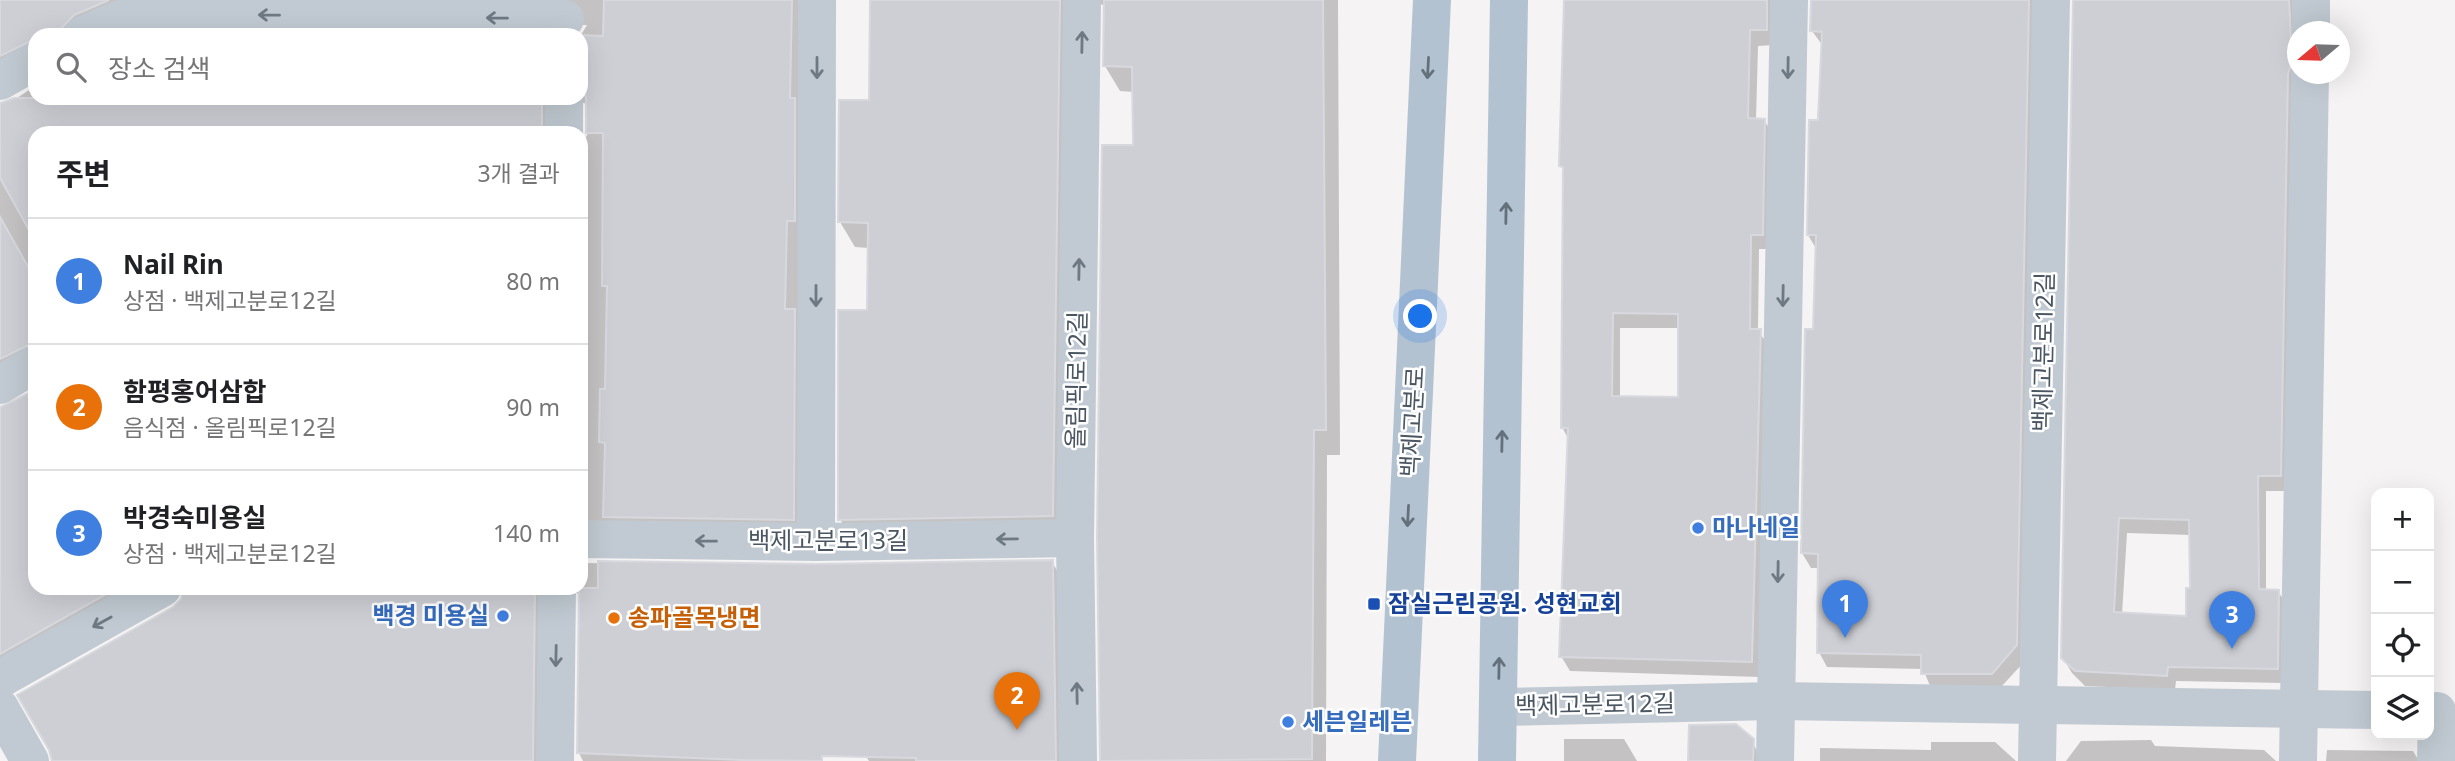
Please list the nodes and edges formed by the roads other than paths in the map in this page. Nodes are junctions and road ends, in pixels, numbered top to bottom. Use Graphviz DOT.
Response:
graph roads {
  1 [pos="817,0"];
  2 [pos="1082,0"];
  3 [pos="1432,0"];
  4 [pos="1509,0"];
  5 [pos="1789,0"];
  6 [pos="2051,0"];
  7 [pos="2311,0"];
  8 [pos="565,18"];
  9 [pos="2311,21"];
  10 [pos="99,28"];
  11 [pos="28,65"];
  12 [pos="0,81"];
  13 [pos="2310,84"];
  14 [pos="564,105"];
  15 [pos="564,126"];
  16 [pos="28,368"];
  17 [pos="0,385"];
  18 [pos="1075,538"];
  19 [pos="588,539"];
  20 [pos="816,542"];
  21 [pos="150,595"];
  22 [pos="557,595"];
  23 [pos="0,679"];
  24 [pos="1775,701"];
  25 [pos="2037,704"];
  26 [pos="1498,707"];
  27 [pos="0,708"];
  28 [pos="2298,708"];
  29 [pos="2371,710"];
  30 [pos="2440,711"];
  31 [pos="30,761"];
  32 [pos="555,761"];
  33 [pos="1077,761"];
  34 [pos="1397,761"];
  35 [pos="1497,761"];
  36 [pos="1775,761"];
  37 [pos="2037,761"];
  38 [pos="2298,761"];
  39 [pos="2436,761"];
  1 -- 20 [label="street, one-way"];
  18 -- 2 [label="street, 올림픽로12길, one-way"];
  3 -- 34 [label="main road, 백제고분로, one-way"];
  26 -- 4 [label="main road, one-way"];
  5 -- 24 [label="street, one-way"];
  6 -- 25 [label="street, 백제고분로12길"];
  7 -- 9 [label="street"];
  8 -- 10 [label="street, one-way"];
  11 -- 12 [label="street"];
  13 -- 28 [label="street"];
  14 -- 15 [label="street"];
  16 -- 17 [label="street"];
  18 -- 20 [label="street, 백제고분로13길, one-way"];
  33 -- 18 [label="street, 올림픽로12길, one-way"];
  20 -- 19 [label="street, 백제고분로13길, one-way"];
  21 -- 23 [label="street, one-way"];
  22 -- 32 [label="street, one-way"];
  24 -- 25 [label="street, 백제고분로12길"];
  24 -- 26 [label="street, 백제고분로12길"];
  24 -- 36 [label="street"];
  25 -- 28 [label="street, 백제고분로12길"];
  25 -- 37 [label="street, 백제고분로12길"];
  26 -- 35 [label="main road"];
  27 -- 31 [label="street"];
  28 -- 29 [label="street, 백제고분로12길"];
  28 -- 38 [label="street"];
  30 -- 39 [label="street"];
}
